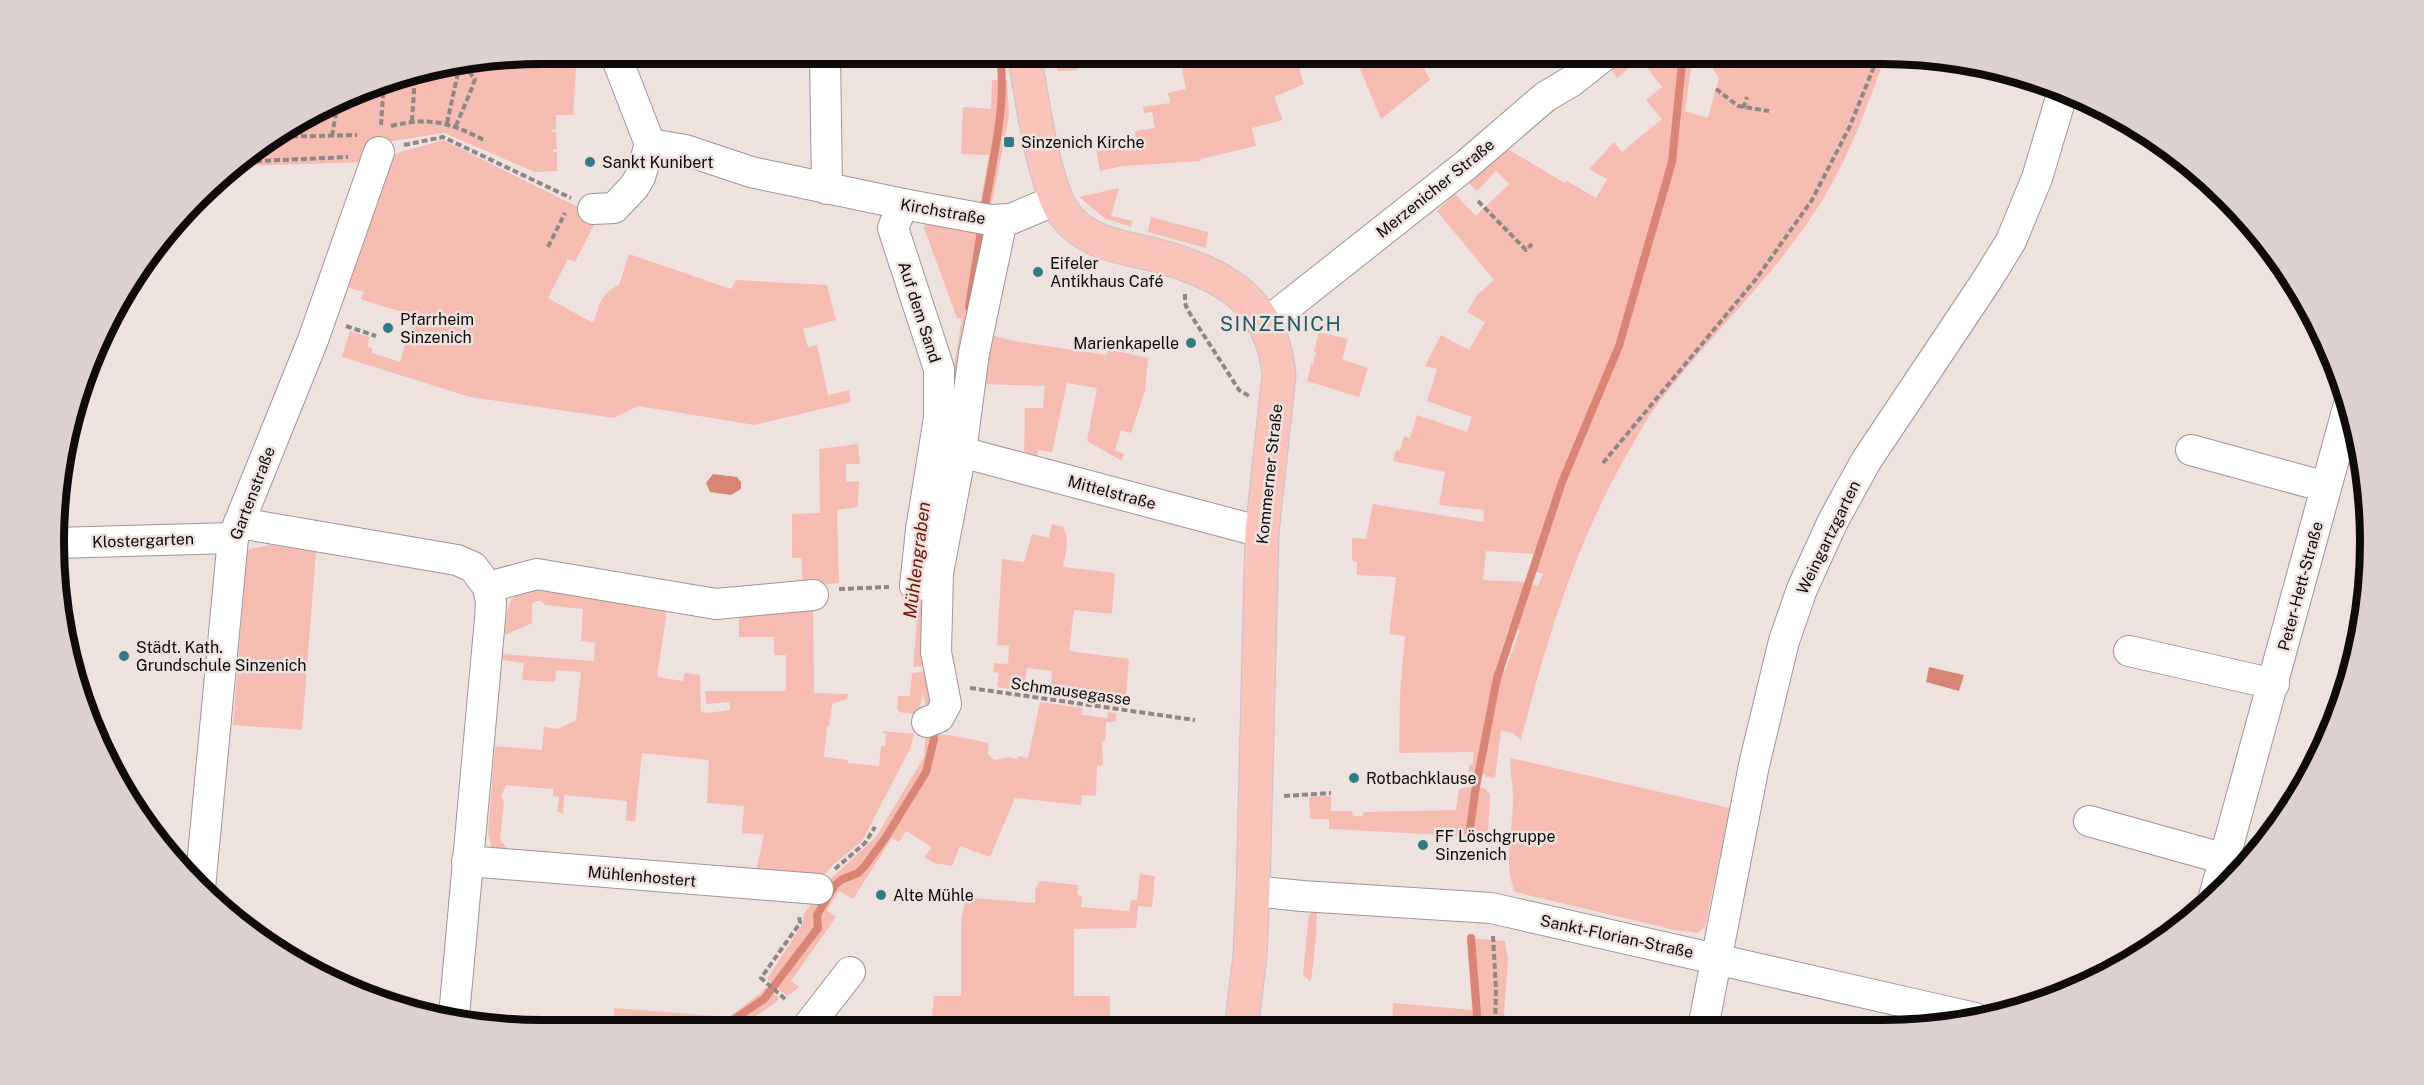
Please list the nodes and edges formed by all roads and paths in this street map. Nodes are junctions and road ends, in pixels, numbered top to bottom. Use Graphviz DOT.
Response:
graph roads {
  1 [pos="619,64"];
  2 [pos="825,64"];
  3 [pos="1025,64"];
  4 [pos="1593,64"];
  5 [pos="1875,64"];
  6 [pos="471,70"];
  7 [pos="458,73"];
  8 [pos="415,82"];
  9 [pos="1716,89"];
  10 [pos="383,92"];
  11 [pos="1747,97"];
  12 [pos="2060,100"];
  13 [pos="1743,108"];
  14 [pos="1768,111"];
  15 [pos="336,112"];
  16 [pos="412,121"];
  17 [pos="447,123"];
  18 [pos="456,126"];
  19 [pos="332,136"];
  20 [pos="290,137"];
  21 [pos="486,141"];
  22 [pos="372,142"];
  23 [pos="650,144"];
  24 [pos="254,162"];
  25 [pos="827,189"];
  26 [pos="1056,200"];
  27 [pos="1478,201"];
  28 [pos="903,204"];
  29 [pos="593,209"];
  30 [pos="990,219"];
  31 [pos="1532,244"];
  32 [pos="548,247"];
  33 [pos="1187,288"];
  34 [pos="1266,323"];
  35 [pos="339,324"];
  36 [pos="376,336"];
  37 [pos="1256,399"];
  38 [pos="2344,423"];
  39 [pos="2191,450"];
  40 [pos="961,452"];
  41 [pos="1603,463"];
  42 [pos="2326,487"];
  43 [pos="934,522"];
  44 [pos="236,530"];
  45 [pos="1262,532"];
  46 [pos="64,542"];
  47 [pos="915,586"];
  48 [pos="488,587"];
  49 [pos="813,595"];
  50 [pos="2129,651"];
  51 [pos="2274,684"];
  52 [pos="944,685"];
  53 [pos="933,720"];
  54 [pos="1195,720"];
  55 [pos="1331,793"];
  56 [pos="1309,795"];
  57 [pos="2089,821"];
  58 [pos="2225,859"];
  59 [pos="467,861"];
  60 [pos="201,876"];
  61 [pos="2219,880"];
  62 [pos="818,889"];
  63 [pos="1253,891"];
  64 [pos="1491,908"];
  65 [pos="1717,958"];
  66 [pos="850,972"];
  67 [pos="767,984"];
  68 [pos="785,999"];
  69 [pos="454,1012"];
  70 [pos="1957,1014"];
  71 [pos="813,1020"];
  72 [pos="1242,1020"];
  73 [pos="1495,1020"];
  74 [pos="1705,1020"];
  1 -- 23 [label="street"];
  2 -- 25 [label="street"];
  3 -- 26 [label="main road, Kommerner Straße"];
  4 -- 34 [label="street, Merzenicher Straße"];
  5 -- 41 [label="path"];
  6 -- 18 [label="path"];
  7 -- 17 [label="path"];
  8 -- 16 [label="path"];
  9 -- 13 [label="path"];
  10 -- 16 [label="path"];
  11 -- 13 [label="path"];
  12 -- 65 [label="street, Weingartzgarten"];
  13 -- 14 [label="path"];
  15 -- 19 [label="path"];
  16 -- 17 [label="path"];
  17 -- 18 [label="path"];
  18 -- 21 [label="path"];
  19 -- 20 [label="path"];
  19 -- 22 [label="path"];
  22 -- 24 [label="path"];
  22 -- 32 [label="path"];
  22 -- 44 [label="street, Gartenstraße"];
  23 -- 25 [label="street, Kirchstraße"];
  23 -- 29 [label="street"];
  25 -- 28 [label="street, Kirchstraße"];
  26 -- 30 [label="street, Kirchstraße"];
  26 -- 34 [label="main road, Kommerner Straße"];
  27 -- 31 [label="path"];
  28 -- 30 [label="street, Kirchstraße"];
  28 -- 43 [label="street, Auf dem Sand"];
  30 -- 40 [label="street, Auf dem Sand"];
  33 -- 37 [label="path"];
  34 -- 45 [label="main road, Kommerner Straße"];
  35 -- 36 [label="path"];
  38 -- 42 [label="street, Peter-Hett-Straße"];
  39 -- 42 [label="street"];
  40 -- 43 [label="street, Auf dem Sand"];
  40 -- 45 [label="street, Mittelstraße"];
  42 -- 51 [label="street, Peter-Hett-Straße"];
  43 -- 47 [label="street, Auf dem Sand"];
  43 -- 52 [label="street, Auf dem Sand"];
  44 -- 46 [label="street, Klostergarten"];
  44 -- 48 [label="street"];
  44 -- 60 [label="street, Gartenstraße"];
  45 -- 63 [label="main road, Kommerner Straße"];
  47 -- 49 [label="path"];
  48 -- 49 [label="street"];
  48 -- 59 [label="street"];
  50 -- 51 [label="street"];
  51 -- 58 [label="street, Peter-Hett-Straße"];
  52 -- 53 [label="street, Auf dem Sand"];
  52 -- 54 [label="path, Schmausegasse"];
  55 -- 56 [label="path"];
  57 -- 58 [label="street"];
  58 -- 61 [label="street, Peter-Hett-Straße"];
  59 -- 62 [label="street, Mühlenhostert"];
  59 -- 69 [label="street"];
  63 -- 64 [label="street, Sankt-Florian-Straße"];
  63 -- 72 [label="main road, Kommerner Straße"];
  64 -- 65 [label="street, Sankt-Florian-Straße"];
  64 -- 73 [label="path"];
  65 -- 70 [label="street, Sankt-Florian-Straße"];
  65 -- 74 [label="street, Weingartzgarten"];
  66 -- 71 [label="street"];
  67 -- 68 [label="path"];
}
